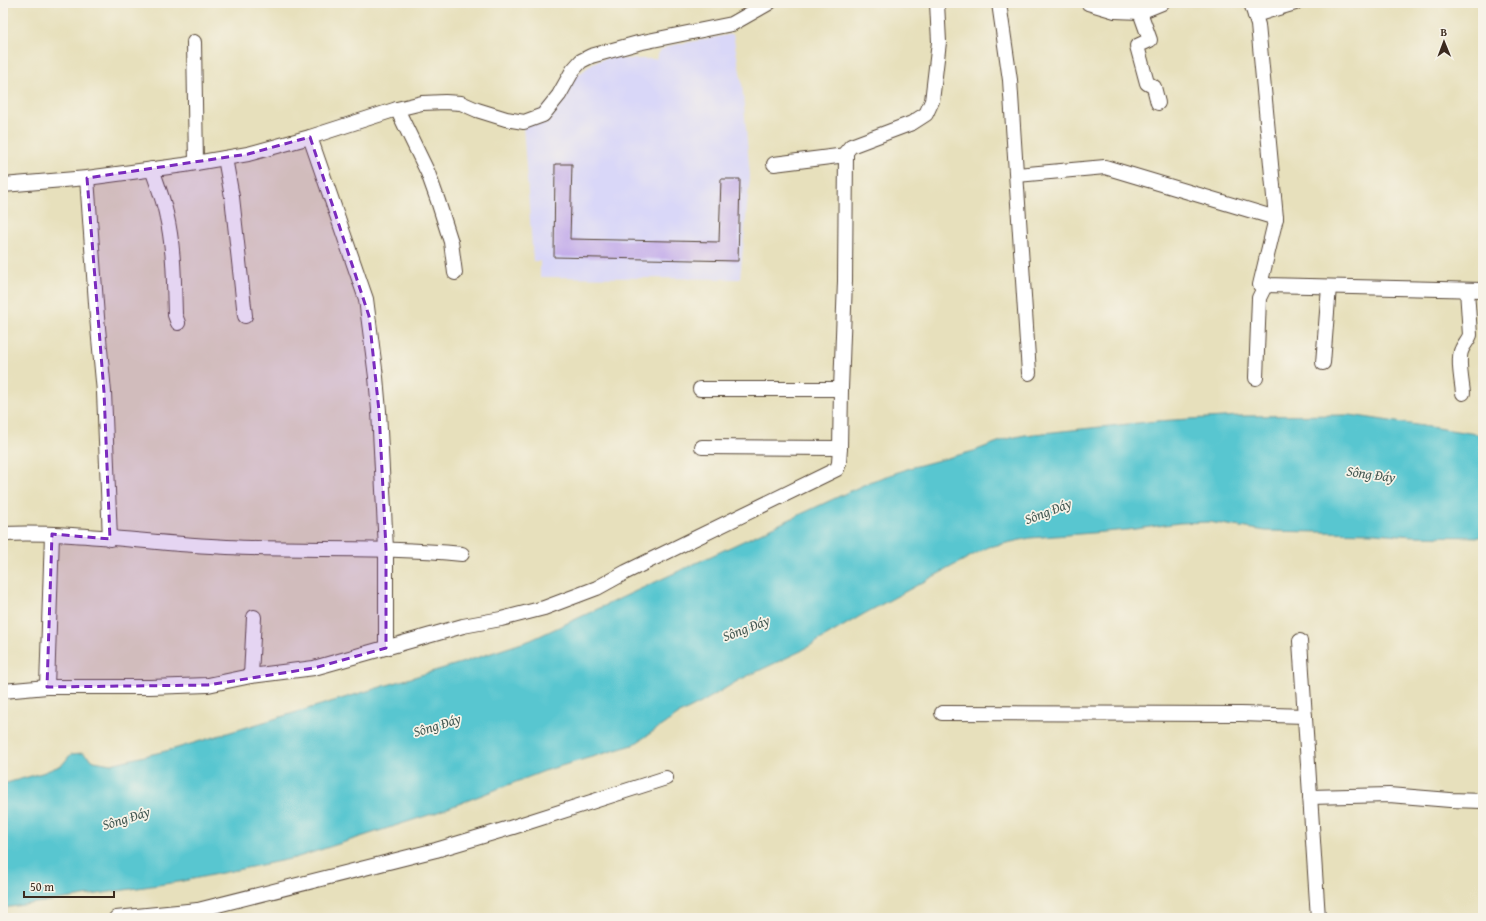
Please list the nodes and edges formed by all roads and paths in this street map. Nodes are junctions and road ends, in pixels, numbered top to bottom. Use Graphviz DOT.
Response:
graph roads {
  1 [pos="770,3"];
  2 [pos="937,3"];
  3 [pos="999,3"];
  4 [pos="1088,3"];
  5 [pos="1162,3"];
  6 [pos="1295,3"];
  7 [pos="1253,9"];
  8 [pos="1140,12"];
  9 [pos="194,42"];
  10 [pos="1158,102"];
  11 [pos="397,109"];
  12 [pos="310,137"];
  13 [pos="846,155"];
  14 [pos="225,158"];
  15 [pos="196,163"];
  16 [pos="774,164"];
  17 [pos="152,169"];
  18 [pos="1017,174"];
  19 [pos="87,178"];
  20 [pos="3,185"];
  21 [pos="1276,218"];
  22 [pos="455,273"];
  23 [pos="1268,285"];
  24 [pos="1329,286"];
  25 [pos="1467,290"];
  26 [pos="1483,290"];
  27 [pos="244,316"];
  28 [pos="178,323"];
  29 [pos="1324,363"];
  30 [pos="1029,373"];
  31 [pos="1256,378"];
  32 [pos="700,389"];
  33 [pos="841,389"];
  34 [pos="1463,393"];
  35 [pos="702,447"];
  36 [pos="840,448"];
  37 [pos="3,534"];
  38 [pos="52,534"];
  39 [pos="110,539"];
  40 [pos="386,549"];
  41 [pos="462,554"];
  42 [pos="254,617"];
  43 [pos="1300,642"];
  44 [pos="386,648"];
  45 [pos="251,676"];
  46 [pos="47,687"];
  47 [pos="3,691"];
  48 [pos="942,713"];
  49 [pos="1305,716"];
  50 [pos="666,778"];
  51 [pos="1310,797"];
  52 [pos="1483,801"];
  53 [pos="195,914"];
  54 [pos="116,918"];
  55 [pos="1318,918"];
  1 -- 11 [label="street"];
  2 -- 13 [label="street"];
  3 -- 18 [label="street"];
  4 -- 8 [label="street"];
  5 -- 8 [label="street"];
  6 -- 7 [label="street"];
  7 -- 21 [label="street"];
  8 -- 10 [label="street"];
  9 -- 15 [label="street"];
  11 -- 12 [label="street"];
  11 -- 22 [label="street"];
  12 -- 14 [label="street"];
  12 -- 40 [label="street"];
  13 -- 16 [label="street"];
  13 -- 33 [label="street"];
  14 -- 15 [label="street"];
  14 -- 27 [label="street"];
  15 -- 17 [label="street"];
  17 -- 19 [label="street"];
  17 -- 28 [label="street"];
  18 -- 21 [label="street"];
  18 -- 30 [label="street"];
  19 -- 20 [label="street"];
  19 -- 39 [label="street"];
  21 -- 23 [label="street"];
  23 -- 24 [label="street"];
  23 -- 31 [label="street"];
  24 -- 25 [label="street"];
  24 -- 29 [label="street"];
  25 -- 26 [label="street"];
  25 -- 34 [label="street"];
  32 -- 33 [label="street"];
  33 -- 36 [label="street"];
  35 -- 36 [label="street"];
  36 -- 44 [label="street"];
  37 -- 38 [label="street"];
  38 -- 39 [label="street"];
  38 -- 46 [label="street"];
  39 -- 40 [label="street"];
  40 -- 41 [label="street"];
  40 -- 44 [label="street"];
  42 -- 45 [label="street"];
  43 -- 49 [label="street"];
  44 -- 45 [label="street"];
  45 -- 46 [label="street"];
  46 -- 47 [label="street"];
  48 -- 49 [label="street"];
  49 -- 51 [label="street"];
  50 -- 53 [label="street"];
  51 -- 52 [label="street"];
  51 -- 55 [label="street"];
  53 -- 54 [label="street"];
}
